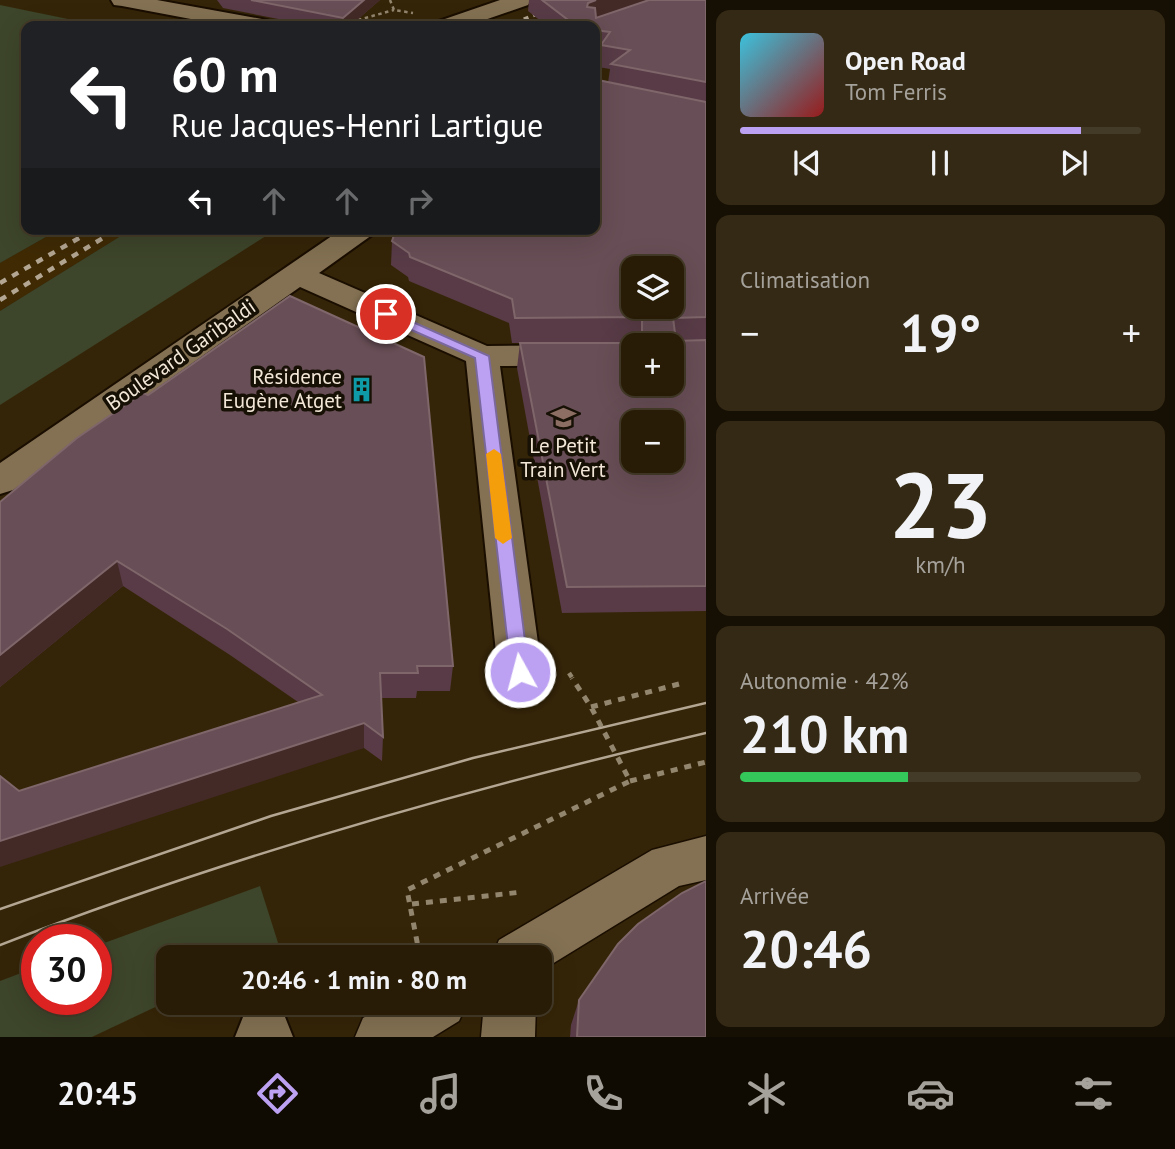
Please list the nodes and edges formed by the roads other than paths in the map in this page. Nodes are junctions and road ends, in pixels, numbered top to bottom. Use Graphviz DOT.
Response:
graph roads {
  1 [pos="122,0"];
  2 [pos="520,0"];
  3 [pos="178,5"];
  4 [pos="242,21"];
  5 [pos="461,21"];
  6 [pos="353,235"];
  7 [pos="297,274"];
  8 [pos="621,355"];
  9 [pos="482,356"];
  10 [pos="0,481"];
  11 [pos="520,672"];
  12 [pos="706,858"];
  13 [pos="537,945"];
  14 [pos="420,1015"];
  15 [pos="509,1015"];
  16 [pos="382,1037"];
  17 [pos="508,1037"];
  1 -- 3 [label="street"];
  2 -- 5 [label="street"];
  3 -- 4 [label="street"];
  6 -- 7 [label="street, Boulevard Garibaldi"];
  7 -- 9 [label="street"];
  7 -- 10 [label="street, Boulevard Garibaldi"];
  8 -- 9 [label="street"];
  9 -- 11 [label="street"];
  12 -- 13 [label="street"];
  14 -- 16 [label="street"];
  15 -- 17 [label="street"];
}
